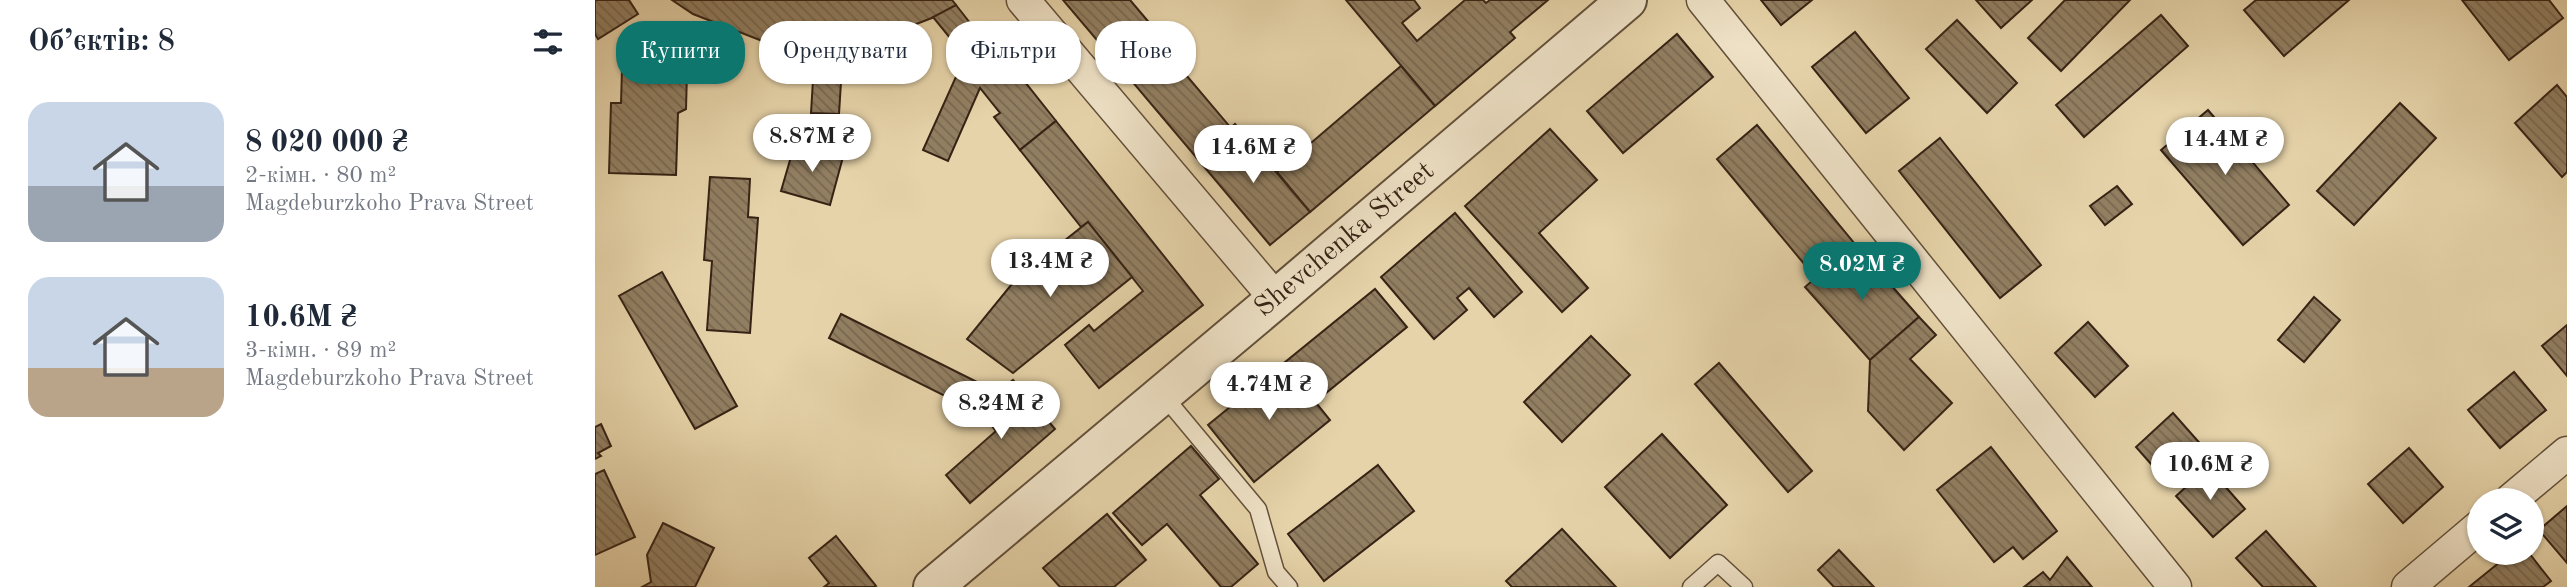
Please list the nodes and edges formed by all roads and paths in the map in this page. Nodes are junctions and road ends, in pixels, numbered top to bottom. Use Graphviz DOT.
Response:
graph roads {
  1 [pos="1023,0"];
  2 [pos="1627,0"];
  3 [pos="1703,0"];
  4 [pos="1276,299"];
  5 [pos="1163,395"];
  6 [pos="2567,453"];
  7 [pos="2525,488"];
  8 [pos="2467,537"];
  9 [pos="933,587"];
  10 [pos="1289,587"];
  11 [pos="1691,587"];
  12 [pos="1744,587"];
  13 [pos="2175,587"];
  14 [pos="2408,587"];
  1 -- 4 [label="street"];
  2 -- 4 [label="street, Shevchenka Street"];
  3 -- 13 [label="street"];
  4 -- 5 [label="street, Shevchenka Street"];
  5 -- 9 [label="street, Shevchenka Street"];
  5 -- 10 [label="lane"];
  6 -- 7 [label="street"];
  8 -- 14 [label="street"];
  11 -- 12 [label="lane"];
}
